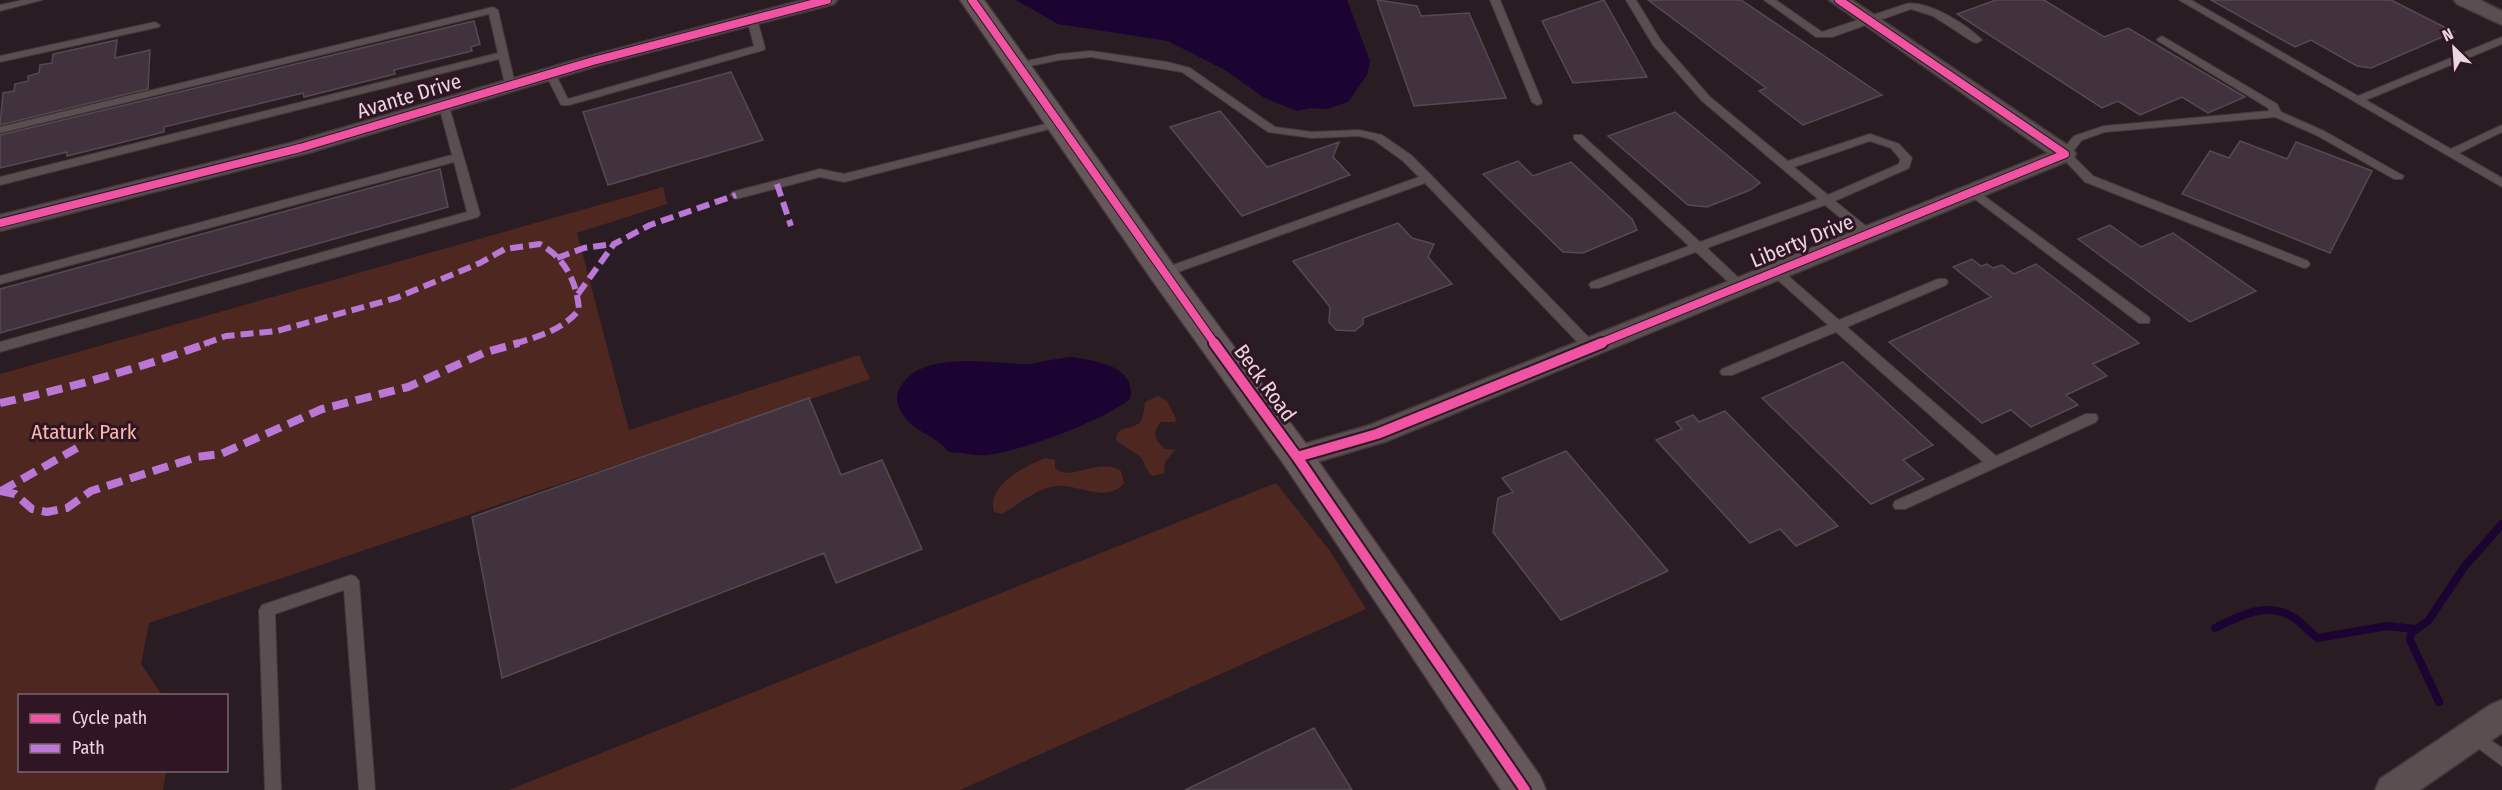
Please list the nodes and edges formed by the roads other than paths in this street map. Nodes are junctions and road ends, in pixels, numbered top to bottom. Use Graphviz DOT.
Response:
graph roads {
  1 [pos="37,0"];
  2 [pos="827,0"];
  3 [pos="972,0"];
  4 [pos="1495,0"];
  5 [pos="1631,0"];
  6 [pos="1769,0"];
  7 [pos="1839,0"];
  8 [pos="2184,0"];
  9 [pos="2464,0"];
  10 [pos="0,8"];
  11 [pos="752,19"];
  12 [pos="2502,19"];
  13 [pos="1869,21"];
  14 [pos="155,25"];
  15 [pos="2162,39"];
  16 [pos="1977,40"];
  17 [pos="2502,40"];
  18 [pos="503,55"];
  19 [pos="0,58"];
  20 [pos="1016,66"];
  21 [pos="550,73"];
  22 [pos="510,84"];
  23 [pos="2357,100"];
  24 [pos="1537,102"];
  25 [pos="444,106"];
  26 [pos="2276,114"];
  27 [pos="1057,124"];
  28 [pos="2502,128"];
  29 [pos="0,130"];
  30 [pos="1578,137"];
  31 [pos="2451,153"];
  32 [pos="2065,154"];
  33 [pos="459,157"];
  34 [pos="1785,166"];
  35 [pos="2398,176"];
  36 [pos="1426,178"];
  37 [pos="0,181"];
  38 [pos="2502,183"];
  39 [pos="1972,191"];
  40 [pos="736,195"];
  41 [pos="1826,200"];
  42 [pos="0,223"];
  43 [pos="1868,234"];
  44 [pos="1697,246"];
  45 [pos="2304,264"];
  46 [pos="1775,271"];
  47 [pos="1162,273"];
  48 [pos="0,280"];
  49 [pos="1942,282"];
  50 [pos="1595,285"];
  51 [pos="1740,285"];
  52 [pos="2144,320"];
  53 [pos="1839,327"];
  54 [pos="0,347"];
  55 [pos="1590,347"];
  56 [pos="1727,372"];
  57 [pos="2091,418"];
  58 [pos="1297,457"];
  59 [pos="1994,463"];
  60 [pos="1900,505"];
  61 [pos="2502,715"];
  62 [pos="2473,735"];
  63 [pos="2502,759"];
  64 [pos="273,790"];
  65 [pos="366,790"];
  66 [pos="1525,790"];
  67 [pos="2392,790"];
  1 -- 10 [label="lane"];
  2 -- 11 [label="street, Avante Drive"];
  3 -- 20 [label="street, Beck Road"];
  4 -- 24 [label="lane"];
  5 -- 34 [label="lane"];
  6 -- 13 [label="lane"];
  7 -- 13 [label="street"];
  8 -- 23 [label="lane"];
  9 -- 12 [label="street"];
  11 -- 21 [label="street, Avante Drive"];
  11 -- 21 [label="lane"];
  13 -- 16 [label="lane"];
  13 -- 32 [label="street"];
  14 -- 19 [label="lane"];
  15 -- 26 [label="lane"];
  17 -- 23 [label="lane"];
  18 -- 22 [label="lane"];
  18 -- 29 [label="lane"];
  18 -- 37 [label="lane"];
  20 -- 27 [label="street, Beck Road"];
  20 -- 36 [label="lane"];
  21 -- 22 [label="street, Avante Drive"];
  22 -- 25 [label="street, Avante Drive"];
  23 -- 31 [label="lane"];
  25 -- 33 [label="lane"];
  25 -- 42 [label="street, Avante Drive"];
  26 -- 32 [label="lane"];
  26 -- 35 [label="lane"];
  27 -- 40 [label="lane"];
  27 -- 47 [label="street, Beck Road"];
  28 -- 31 [label="lane"];
  30 -- 44 [label="lane"];
  31 -- 38 [label="lane"];
  32 -- 39 [label="street, Liberty Drive"];
  32 -- 45 [label="lane"];
  33 -- 48 [label="lane"];
  33 -- 54 [label="lane"];
  34 -- 41 [label="lane"];
  34 -- 41 [label="lane"];
  36 -- 47 [label="lane"];
  36 -- 55 [label="lane"];
  39 -- 43 [label="street, Liberty Drive"];
  39 -- 52 [label="lane"];
  41 -- 43 [label="lane"];
  41 -- 44 [label="lane"];
  43 -- 46 [label="street, Liberty Drive"];
  44 -- 50 [label="lane"];
  44 -- 51 [label="lane"];
  46 -- 51 [label="street, Liberty Drive"];
  46 -- 53 [label="lane"];
  47 -- 58 [label="street, Beck Road"];
  49 -- 53 [label="lane"];
  51 -- 55 [label="street, Liberty Drive"];
  53 -- 56 [label="lane"];
  53 -- 59 [label="lane"];
  55 -- 58 [label="street, Liberty Drive"];
  57 -- 59 [label="lane"];
  58 -- 66 [label="street, Beck Road"];
  59 -- 60 [label="lane"];
  61 -- 62 [label="street"];
  62 -- 63 [label="lane"];
  62 -- 67 [label="street"];
  64 -- 65 [label="lane"];
}
